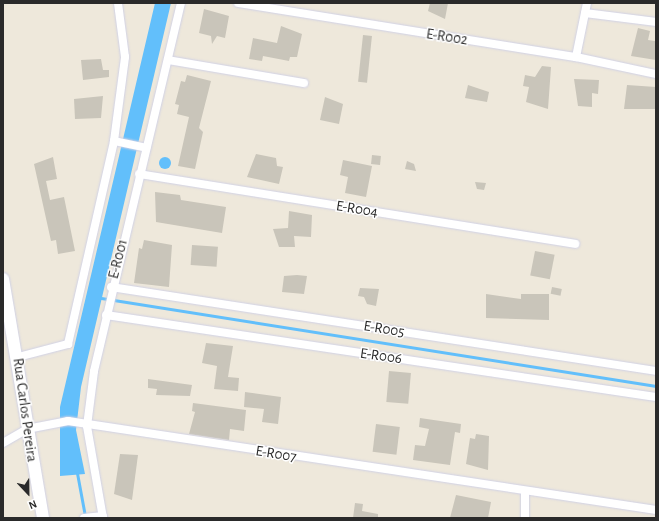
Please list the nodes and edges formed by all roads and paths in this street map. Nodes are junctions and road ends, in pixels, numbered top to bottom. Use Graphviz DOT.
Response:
graph roads {
  1 [pos="118,3"];
  2 [pos="181,3"];
  3 [pos="238,3"];
  4 [pos="587,3"];
  5 [pos="586,13"];
  6 [pos="656,22"];
  7 [pos="576,57"];
  8 [pos="168,60"];
  9 [pos="656,74"];
  10 [pos="304,83"];
  11 [pos="114,141"];
  12 [pos="146,148"];
  13 [pos="139,174"];
  14 [pos="575,244"];
  15 [pos="3,279"];
  16 [pos="111,287"];
  17 [pos="106,315"];
  18 [pos="18,357"];
  19 [pos="656,371"];
  20 [pos="656,398"];
  21 [pos="88,426"];
  22 [pos="27,429"];
  23 [pos="3,443"];
  24 [pos="525,492"];
  25 [pos="656,510"];
  26 [pos="87,517"];
  27 [pos="103,517"];
  28 [pos="43,518"];
  29 [pos="525,518"];
  1 -- 11 [label="street"];
  2 -- 8 [label="street, E-R001"];
  3 -- 7 [label="street, E-R002"];
  4 -- 5 [label="street"];
  5 -- 6 [label="street"];
  5 -- 7 [label="street"];
  7 -- 9 [label="street, E-R002"];
  8 -- 10 [label="street"];
  8 -- 12 [label="street, E-R001"];
  11 -- 12 [label="street"];
  11 -- 18 [label="street"];
  12 -- 13 [label="street, E-R001"];
  13 -- 14 [label="street, E-R004"];
  13 -- 16 [label="street, E-R001"];
  15 -- 18 [label="street, Rua Carlos Pereira"];
  16 -- 17 [label="street, E-R001"];
  16 -- 19 [label="street, E-R005"];
  17 -- 20 [label="street, E-R006"];
  17 -- 21 [label="street, E-R001"];
  18 -- 22 [label="street, Rua Carlos Pereira"];
  21 -- 22 [label="street, E-R007"];
  21 -- 24 [label="street, E-R007"];
  21 -- 27 [label="street, E-R001"];
  22 -- 23 [label="street, E-R007"];
  22 -- 28 [label="street, Rua Carlos Pereira"];
  24 -- 25 [label="street, E-R007"];
  24 -- 29 [label="street"];
  26 -- 27 [label="street"];
}
